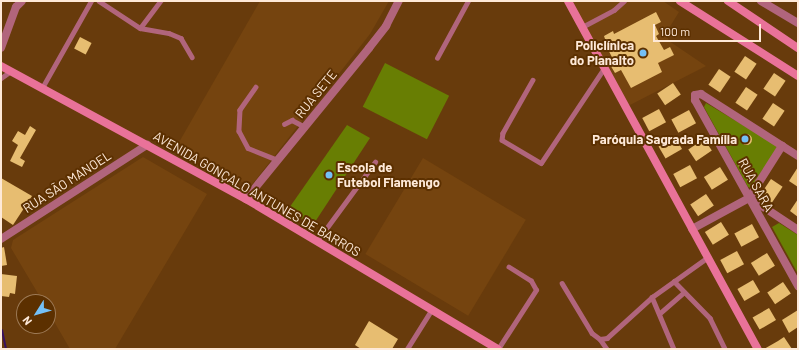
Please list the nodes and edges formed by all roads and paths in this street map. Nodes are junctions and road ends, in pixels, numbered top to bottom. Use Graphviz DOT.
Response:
graph roads {
  1 [pos="91,1"];
  2 [pos="99,1"];
  3 [pos="160,1"];
  4 [pos="399,1"];
  5 [pos="468,1"];
  6 [pos="568,1"];
  7 [pos="624,1"];
  8 [pos="680,1"];
  9 [pos="728,1"];
  10 [pos="761,1"];
  11 [pos="18,3"];
  12 [pos="798,23"];
  13 [pos="582,27"];
  14 [pos="140,28"];
  15 [pos="3,35"];
  16 [pos="1,48"];
  17 [pos="798,48"];
  18 [pos="192,57"];
  19 [pos="437,58"];
  20 [pos="1,66"];
  21 [pos="604,68"];
  22 [pos="11,71"];
  23 [pos="798,76"];
  24 [pos="1,78"];
  25 [pos="533,80"];
  26 [pos="256,87"];
  27 [pos="42,88"];
  28 [pos="284,124"];
  29 [pos="305,127"];
  30 [pos="147,145"];
  31 [pos="782,146"];
  32 [pos="798,156"];
  33 [pos="278,160"];
  34 [pos="375,162"];
  35 [pos="749,198"];
  36 [pos="246,199"];
  37 [pos="692,229"];
  38 [pos="798,230"];
  39 [pos="1,239"];
  40 [pos="317,241"];
  41 [pos="708,257"];
  42 [pos="509,267"];
  43 [pos="674,281"];
  44 [pos="562,283"];
  45 [pos="798,286"];
  46 [pos="684,292"];
  47 [pos="652,297"];
  48 [pos="432,310"];
  49 [pos="659,314"];
  50 [pos="600,339"];
  51 [pos="407,349"];
  52 [pos="498,349"];
  53 [pos="607,349"];
  54 [pos="674,349"];
  55 [pos="725,349"];
  56 [pos="758,349"];
  1 -- 27 [label="lane"];
  2 -- 14 [label="lane"];
  3 -- 14 [label="lane"];
  4 -- 29 [label="street, RUA SETE"];
  5 -- 19 [label="lane"];
  6 -- 13 [label="main road"];
  7 -- 13 [label="lane"];
  8 -- 23 [label="main road"];
  9 -- 17 [label="main road"];
  10 -- 12 [label="street"];
  11 -- 15 [label="street"];
  13 -- 21 [label="main road"];
  14 -- 18 [label="lane"];
  15 -- 16 [label="street"];
  20 -- 22 [label="main road, AVENIDA GONÇALO ANTUNES DE BARROS"];
  21 -- 25 [label="lane"];
  21 -- 37 [label="main road"];
  22 -- 24 [label="lane"];
  22 -- 27 [label="main road, AVENIDA GONÇALO ANTUNES DE BARROS"];
  26 -- 33 [label="lane"];
  27 -- 30 [label="main road, AVENIDA GONÇALO ANTUNES DE BARROS"];
  28 -- 29 [label="lane"];
  29 -- 33 [label="street, RUA SETE"];
  30 -- 36 [label="main road, AVENIDA GONÇALO ANTUNES DE BARROS"];
  30 -- 39 [label="street, RUA SÃO MANOEL"];
  31 -- 32 [label="street"];
  31 -- 35 [label="street"];
  31 -- 35 [label="street, RUA SARA"];
  33 -- 36 [label="street, RUA SETE"];
  34 -- 40 [label="lane"];
  35 -- 37 [label="street"];
  35 -- 38 [label="street"];
  35 -- 45 [label="street, RUA SARA"];
  36 -- 40 [label="main road, AVENIDA GONÇALO ANTUNES DE BARROS"];
  37 -- 41 [label="main road"];
  40 -- 48 [label="main road, AVENIDA GONÇALO ANTUNES DE BARROS"];
  41 -- 43 [label="lane"];
  41 -- 56 [label="main road"];
  42 -- 52 [label="lane"];
  43 -- 46 [label="lane"];
  43 -- 47 [label="lane"];
  44 -- 50 [label="lane"];
  46 -- 49 [label="lane"];
  46 -- 55 [label="lane"];
  47 -- 49 [label="lane"];
  47 -- 50 [label="lane"];
  48 -- 51 [label="lane"];
  48 -- 52 [label="main road, AVENIDA GONÇALO ANTUNES DE BARROS"];
  49 -- 54 [label="lane"];
  50 -- 53 [label="lane"];
}
